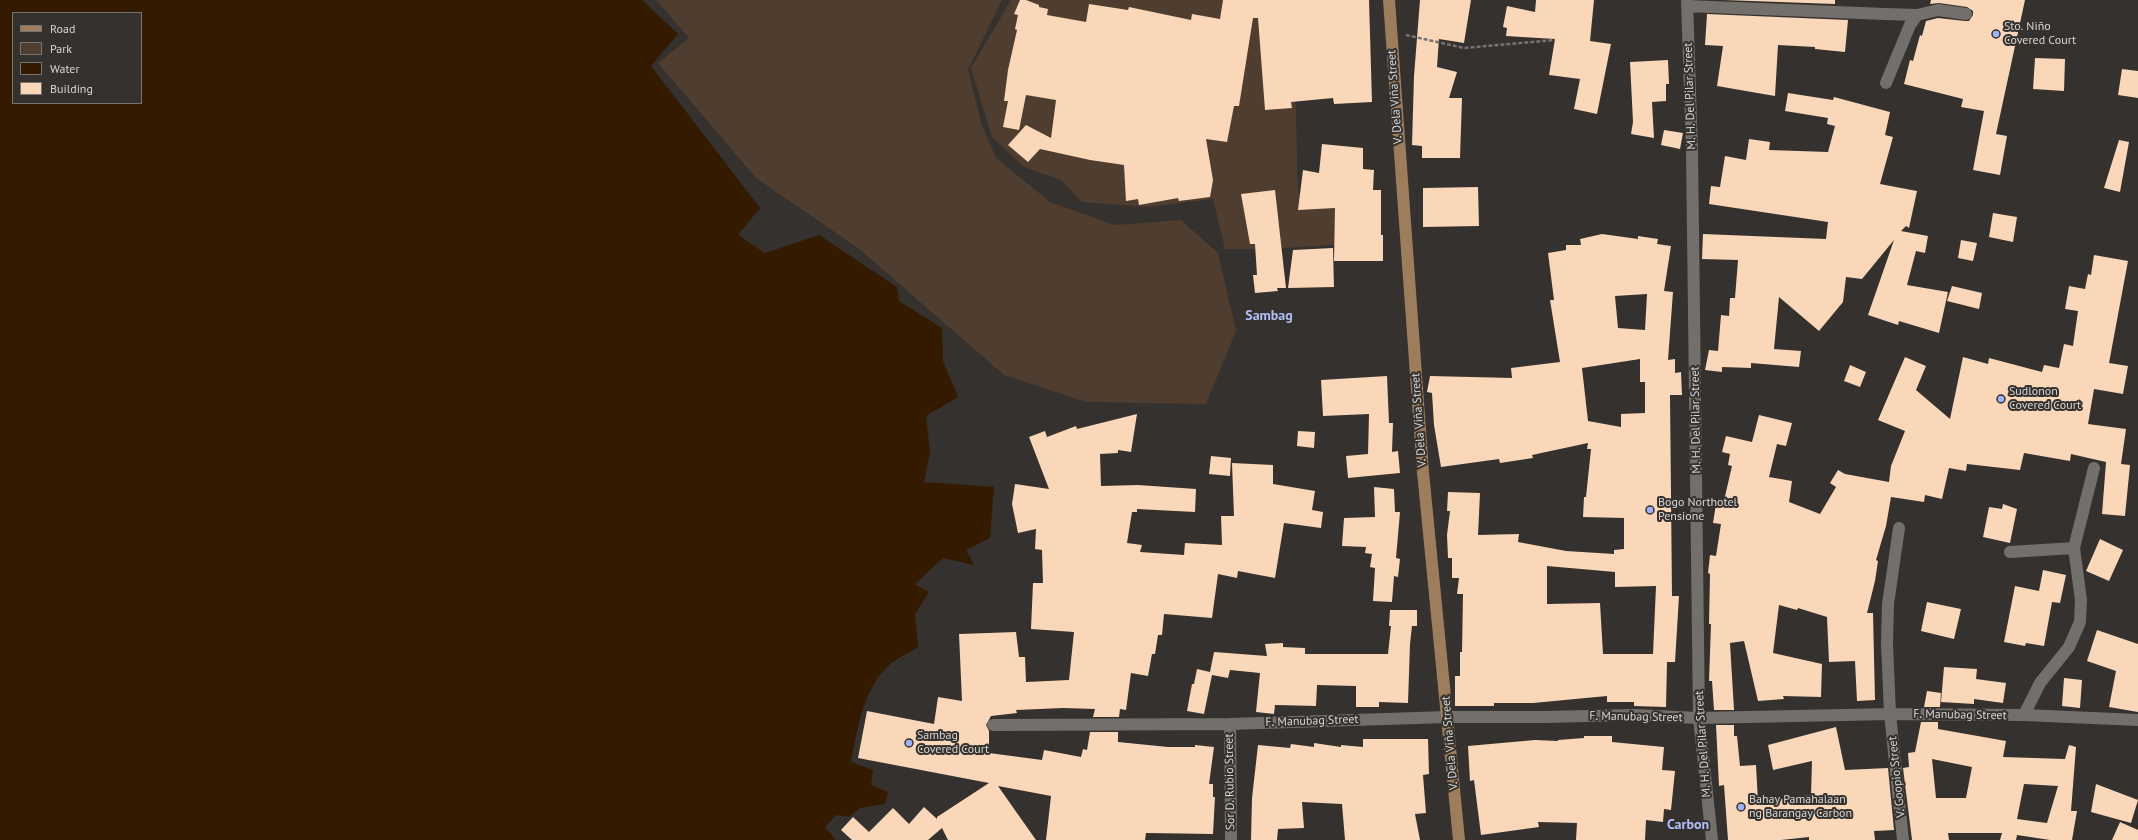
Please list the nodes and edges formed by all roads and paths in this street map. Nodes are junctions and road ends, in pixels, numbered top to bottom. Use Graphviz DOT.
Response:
graph roads {
  1 [pos="1389,0"];
  2 [pos="1687,3"];
  3 [pos="1966,14"];
  4 [pos="1917,15"];
  5 [pos="1390,31"];
  6 [pos="1555,40"];
  7 [pos="1886,83"];
  8 [pos="2094,468"];
  9 [pos="1899,528"];
  10 [pos="2074,548"];
  11 [pos="2010,552"];
  12 [pos="1890,714"];
  13 [pos="2024,716"];
  14 [pos="1448,717"];
  15 [pos="1699,718"];
  16 [pos="2138,720"];
  17 [pos="1230,724"];
  18 [pos="992,725"];
  19 [pos="1231,840"];
  20 [pos="1459,840"];
  21 [pos="1712,840"];
  22 [pos="1903,840"];
  1 -- 5 [label="main road, V. Dela Viña Street"];
  2 -- 4 [label="street"];
  2 -- 15 [label="street, M. H. Del Pilar Street"];
  3 -- 4 [label="street"];
  4 -- 7 [label="street"];
  5 -- 6 [label="path"];
  5 -- 14 [label="main road, V. Dela Viña Street"];
  8 -- 10 [label="street"];
  9 -- 12 [label="street, V. Goopio Street"];
  10 -- 11 [label="street"];
  10 -- 13 [label="street"];
  12 -- 13 [label="street, F. Manubag Street"];
  12 -- 15 [label="street, F. Manubag Street"];
  12 -- 22 [label="street, V. Goopio Street"];
  13 -- 16 [label="street, F. Manubag Street"];
  14 -- 15 [label="street, F. Manubag Street"];
  14 -- 17 [label="street, F. Manubag Street"];
  14 -- 20 [label="main road, V. Dela Viña Street"];
  15 -- 21 [label="street, M. H. Del Pilar Street"];
  17 -- 18 [label="street, F. Manubag Street"];
  17 -- 19 [label="street, Sor D. Rubio Street"];
}
